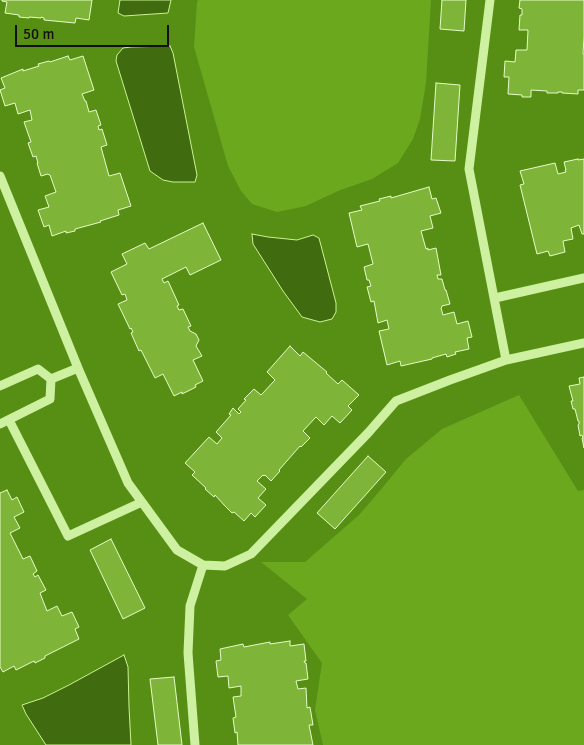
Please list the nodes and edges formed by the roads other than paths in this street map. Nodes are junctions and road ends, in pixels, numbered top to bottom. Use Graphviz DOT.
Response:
graph roads {
  1 [pos="490,0"];
  2 [pos="0,176"];
  3 [pos="584,278"];
  4 [pos="495,298"];
  5 [pos="584,343"];
  6 [pos="506,360"];
  7 [pos="78,368"];
  8 [pos="51,380"];
  9 [pos="0,386"];
  10 [pos="9,420"];
  11 [pos="0,424"];
  12 [pos="142,502"];
  13 [pos="203,565"];
  14 [pos="195,745"];
  1 -- 4 [label="lane"];
  2 -- 7 [label="lane"];
  3 -- 4 [label="lane"];
  4 -- 6 [label="lane"];
  5 -- 6 [label="lane"];
  6 -- 13 [label="lane"];
  7 -- 8 [label="lane"];
  7 -- 12 [label="lane"];
  8 -- 9 [label="lane"];
  8 -- 10 [label="lane"];
  10 -- 11 [label="lane"];
  10 -- 12 [label="lane"];
  12 -- 13 [label="lane"];
  13 -- 14 [label="lane"];
}
